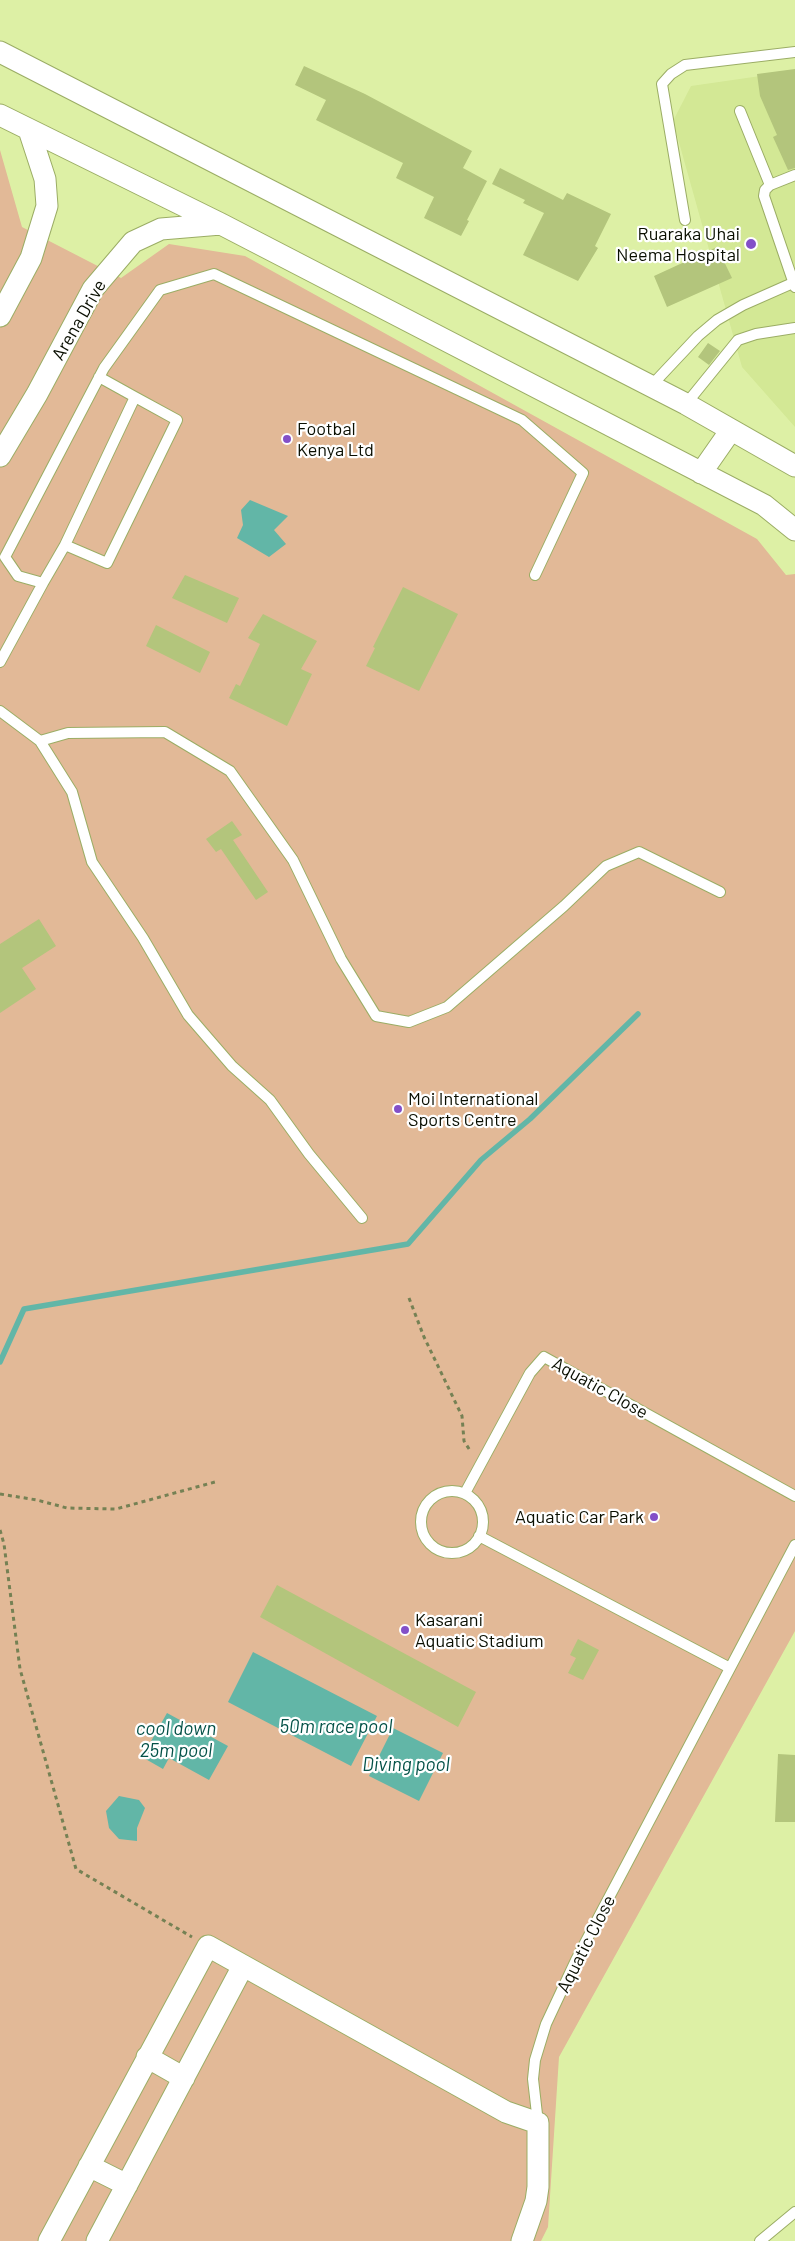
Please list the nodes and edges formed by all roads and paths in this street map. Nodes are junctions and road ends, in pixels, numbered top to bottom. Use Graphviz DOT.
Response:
graph roads {
  1 [pos="0,52"];
  2 [pos="795,52"];
  3 [pos="740,111"];
  4 [pos="0,115"];
  5 [pos="29,130"];
  6 [pos="795,175"];
  7 [pos="770,185"];
  8 [pos="685,220"];
  9 [pos="221,224"];
  10 [pos="794,284"];
  11 [pos="0,316"];
  12 [pos="795,328"];
  13 [pos="99,377"];
  14 [pos="651,386"];
  15 [pos="135,396"];
  16 [pos="686,404"];
  17 [pos="731,430"];
  18 [pos="0,456"];
  19 [pos="795,466"];
  20 [pos="701,473"];
  21 [pos="795,530"];
  22 [pos="65,545"];
  23 [pos="535,575"];
  24 [pos="43,583"];
  25 [pos="0,662"];
  26 [pos="0,711"];
  27 [pos="40,741"];
  28 [pos="720,892"];
  29 [pos="362,1218"];
  30 [pos="409,1298"];
  31 [pos="480,1465"];
  32 [pos="215,1482"];
  33 [pos="465,1493"];
  34 [pos="0,1494"];
  35 [pos="795,1496"];
  36 [pos="0,1530"];
  37 [pos="479,1536"];
  38 [pos="795,1545"];
  39 [pos="730,1668"];
  40 [pos="208,1946"];
  41 [pos="244,1966"];
  42 [pos="148,2057"];
  43 [pos="184,2078"];
  44 [pos="538,2123"];
  45 [pos="89,2166"];
  46 [pos="127,2185"];
  47 [pos="795,2212"];
  48 [pos="49,2241"];
  49 [pos="97,2241"];
  50 [pos="522,2241"];
  51 [pos="760,2241"];
  1 -- 14 [label="street"];
  2 -- 8 [label="lane"];
  3 -- 7 [label="lane"];
  4 -- 5 [label="street"];
  5 -- 9 [label="street"];
  5 -- 11 [label="street"];
  6 -- 7 [label="lane"];
  7 -- 10 [label="lane"];
  9 -- 18 [label="street, Arena Drive"];
  9 -- 20 [label="street"];
  10 -- 14 [label="lane"];
  12 -- 16 [label="lane"];
  13 -- 15 [label="lane"];
  13 -- 23 [label="lane"];
  13 -- 24 [label="lane"];
  14 -- 16 [label="street"];
  15 -- 22 [label="lane"];
  15 -- 22 [label="lane"];
  16 -- 17 [label="street"];
  17 -- 19 [label="street"];
  17 -- 20 [label="street"];
  20 -- 21 [label="street"];
  22 -- 24 [label="lane"];
  24 -- 25 [label="lane"];
  26 -- 27 [label="lane"];
  27 -- 28 [label="lane"];
  27 -- 29 [label="lane"];
  30 -- 31 [label="path"];
  31 -- 33 [label="lane, Aquatic Close"];
  31 -- 35 [label="lane, Aquatic Close"];
  32 -- 34 [label="path"];
  33 -- 37 [label="lane"];
  33 -- 37 [label="lane"];
  36 -- 40 [label="path"];
  37 -- 39 [label="lane"];
  38 -- 39 [label="lane, Aquatic Close"];
  39 -- 44 [label="lane, Aquatic Close"];
  40 -- 41 [label="street"];
  40 -- 42 [label="street"];
  41 -- 43 [label="street"];
  41 -- 44 [label="street"];
  42 -- 43 [label="street"];
  42 -- 45 [label="street"];
  43 -- 46 [label="street"];
  44 -- 50 [label="street, Aquatic Close"];
  45 -- 46 [label="street"];
  45 -- 48 [label="street"];
  46 -- 49 [label="street"];
  47 -- 51 [label="lane"];
}
